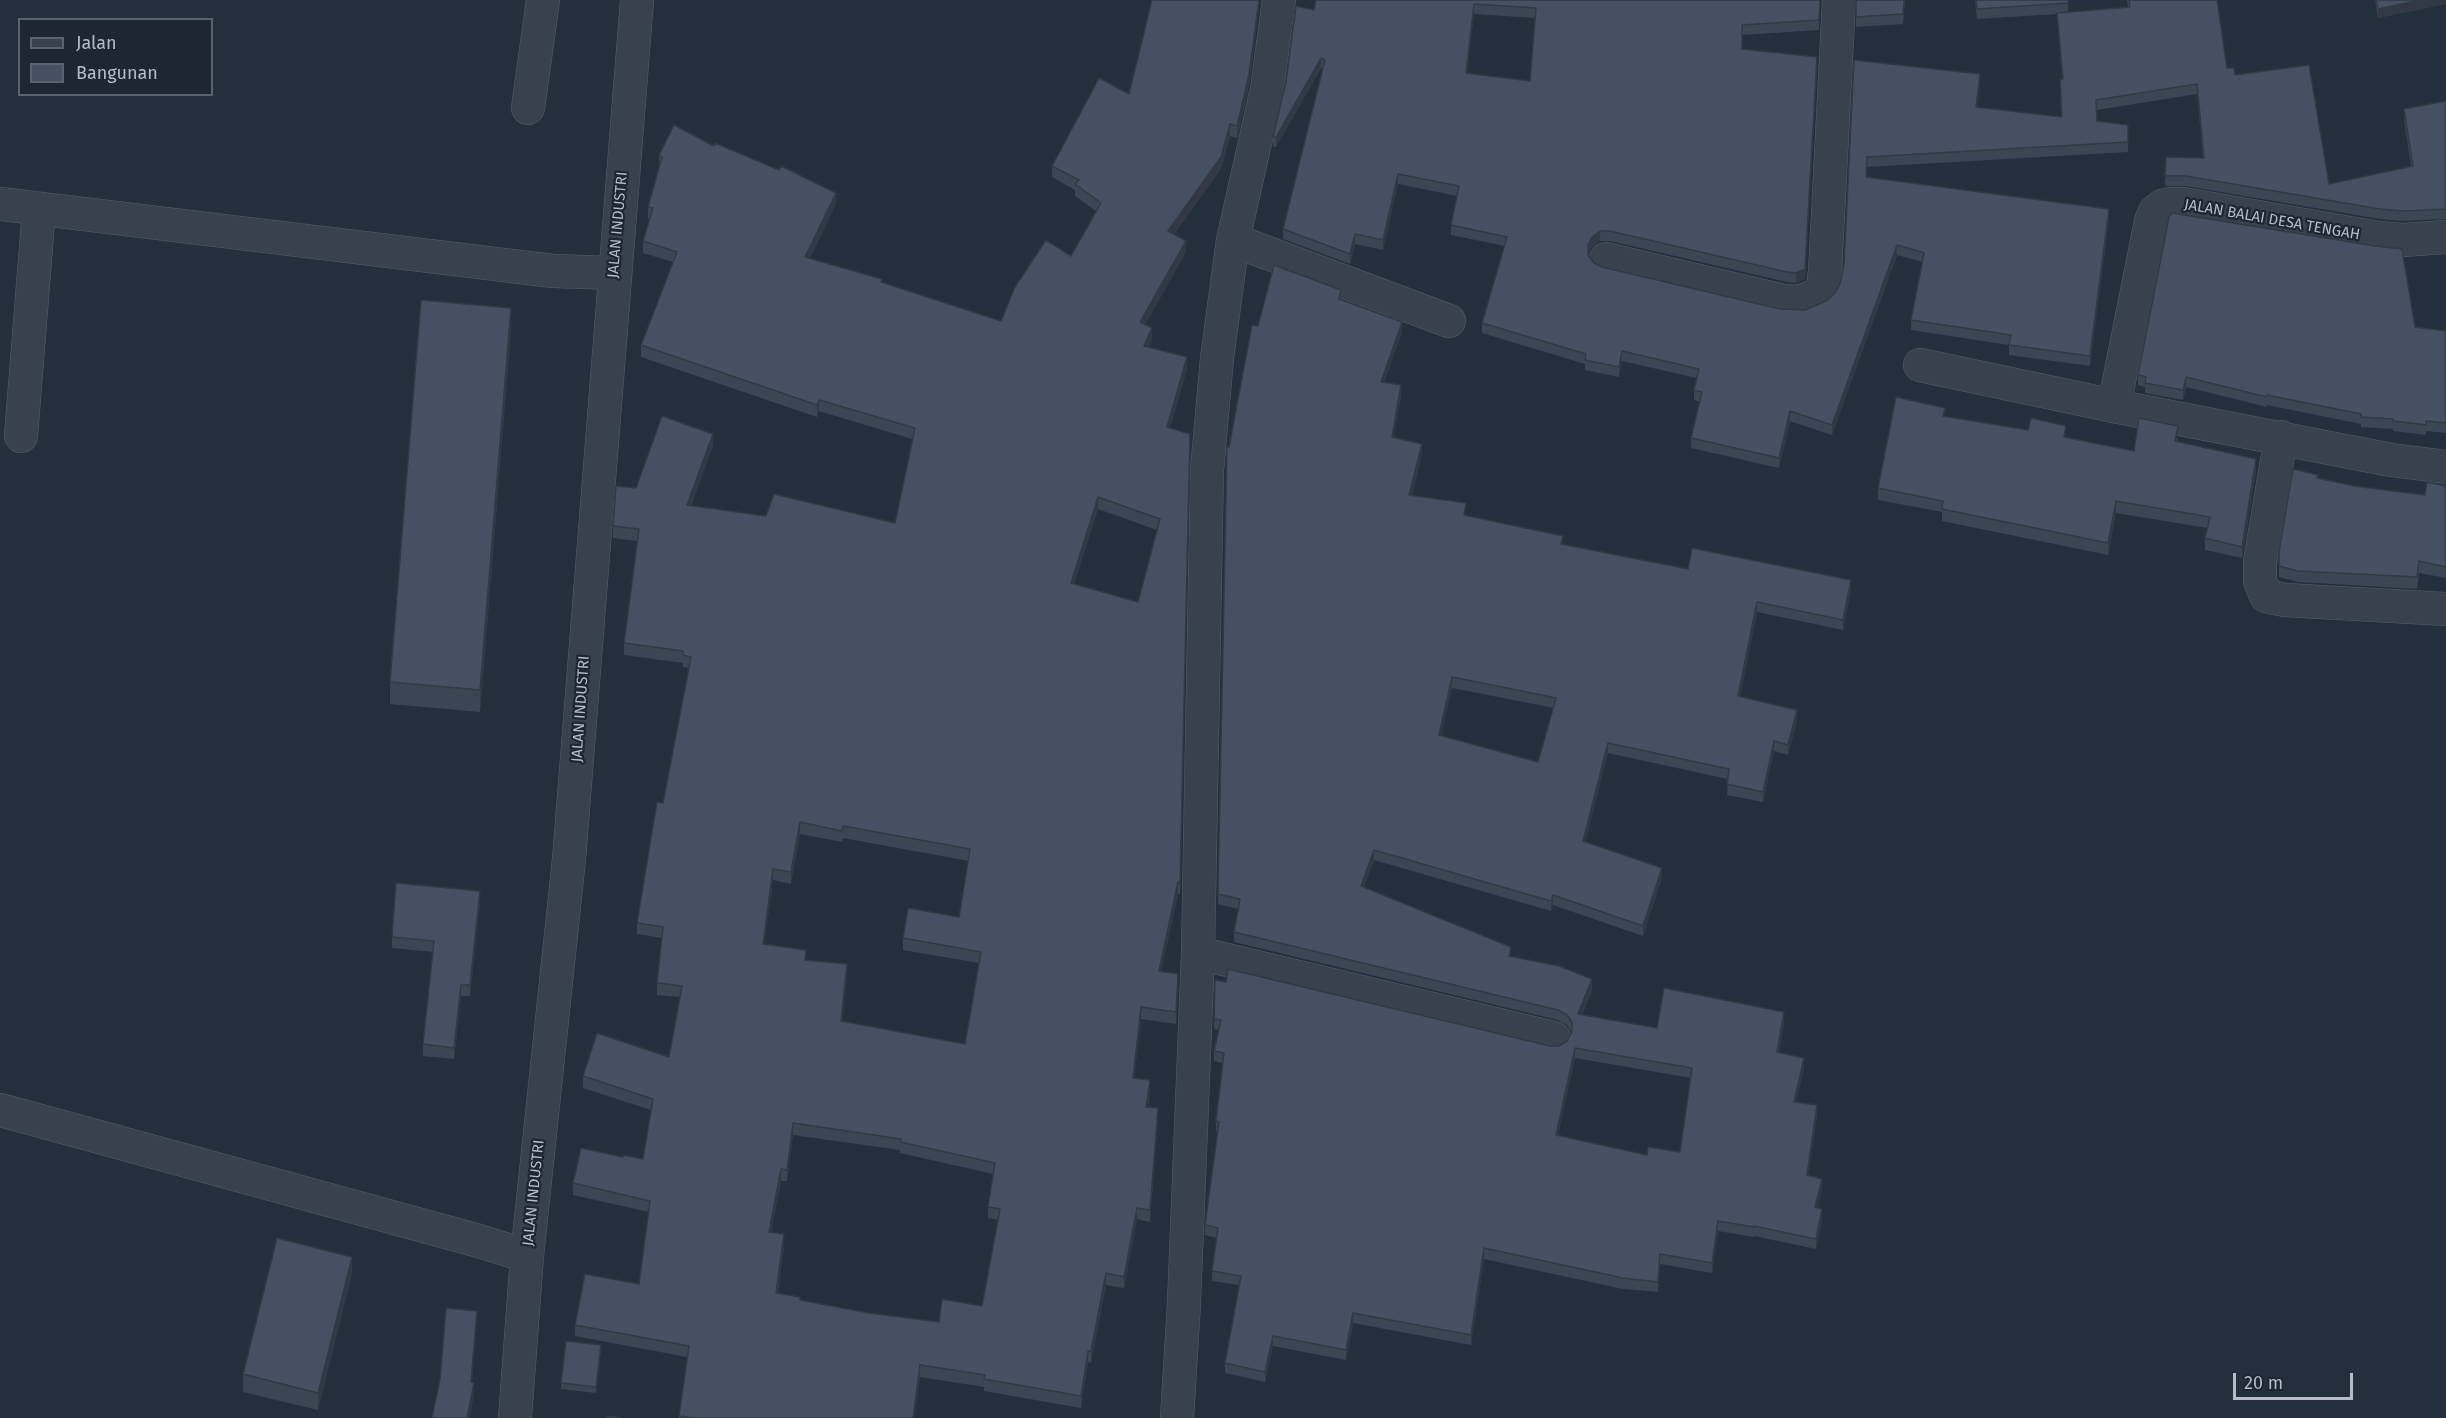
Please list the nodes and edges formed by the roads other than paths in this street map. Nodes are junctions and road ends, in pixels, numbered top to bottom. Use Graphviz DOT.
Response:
graph roads {
  1 [pos="543,0"];
  2 [pos="637,0"];
  3 [pos="1279,0"];
  4 [pos="1839,0"];
  5 [pos="528,108"];
  6 [pos="0,204"];
  7 [pos="39,209"];
  8 [pos="2446,237"];
  9 [pos="1233,240"];
  10 [pos="1606,259"];
  11 [pos="614,273"];
  12 [pos="1449,321"];
  13 [pos="1920,365"];
  14 [pos="2114,406"];
  15 [pos="21,436"];
  16 [pos="2281,437"];
  17 [pos="2446,467"];
  18 [pos="2446,609"];
  19 [pos="1198,953"];
  20 [pos="1554,1038"];
  21 [pos="0,1110"];
  22 [pos="527,1256"];
  23 [pos="515,1418"];
  24 [pos="1177,1418"];
  1 -- 5 [label="street"];
  2 -- 11 [label="street, JALAN INDUSTRI"];
  3 -- 9 [label="street"];
  4 -- 10 [label="street"];
  6 -- 7 [label="street"];
  7 -- 11 [label="street"];
  7 -- 15 [label="street"];
  8 -- 14 [label="street, JALAN BALAI DESA TENGAH"];
  9 -- 12 [label="street"];
  9 -- 19 [label="street"];
  11 -- 22 [label="street, JALAN INDUSTRI"];
  13 -- 14 [label="street"];
  14 -- 16 [label="street"];
  16 -- 17 [label="street"];
  16 -- 18 [label="street"];
  19 -- 20 [label="street"];
  19 -- 24 [label="street"];
  21 -- 22 [label="street"];
  22 -- 23 [label="street, JALAN INDUSTRI"];
}
